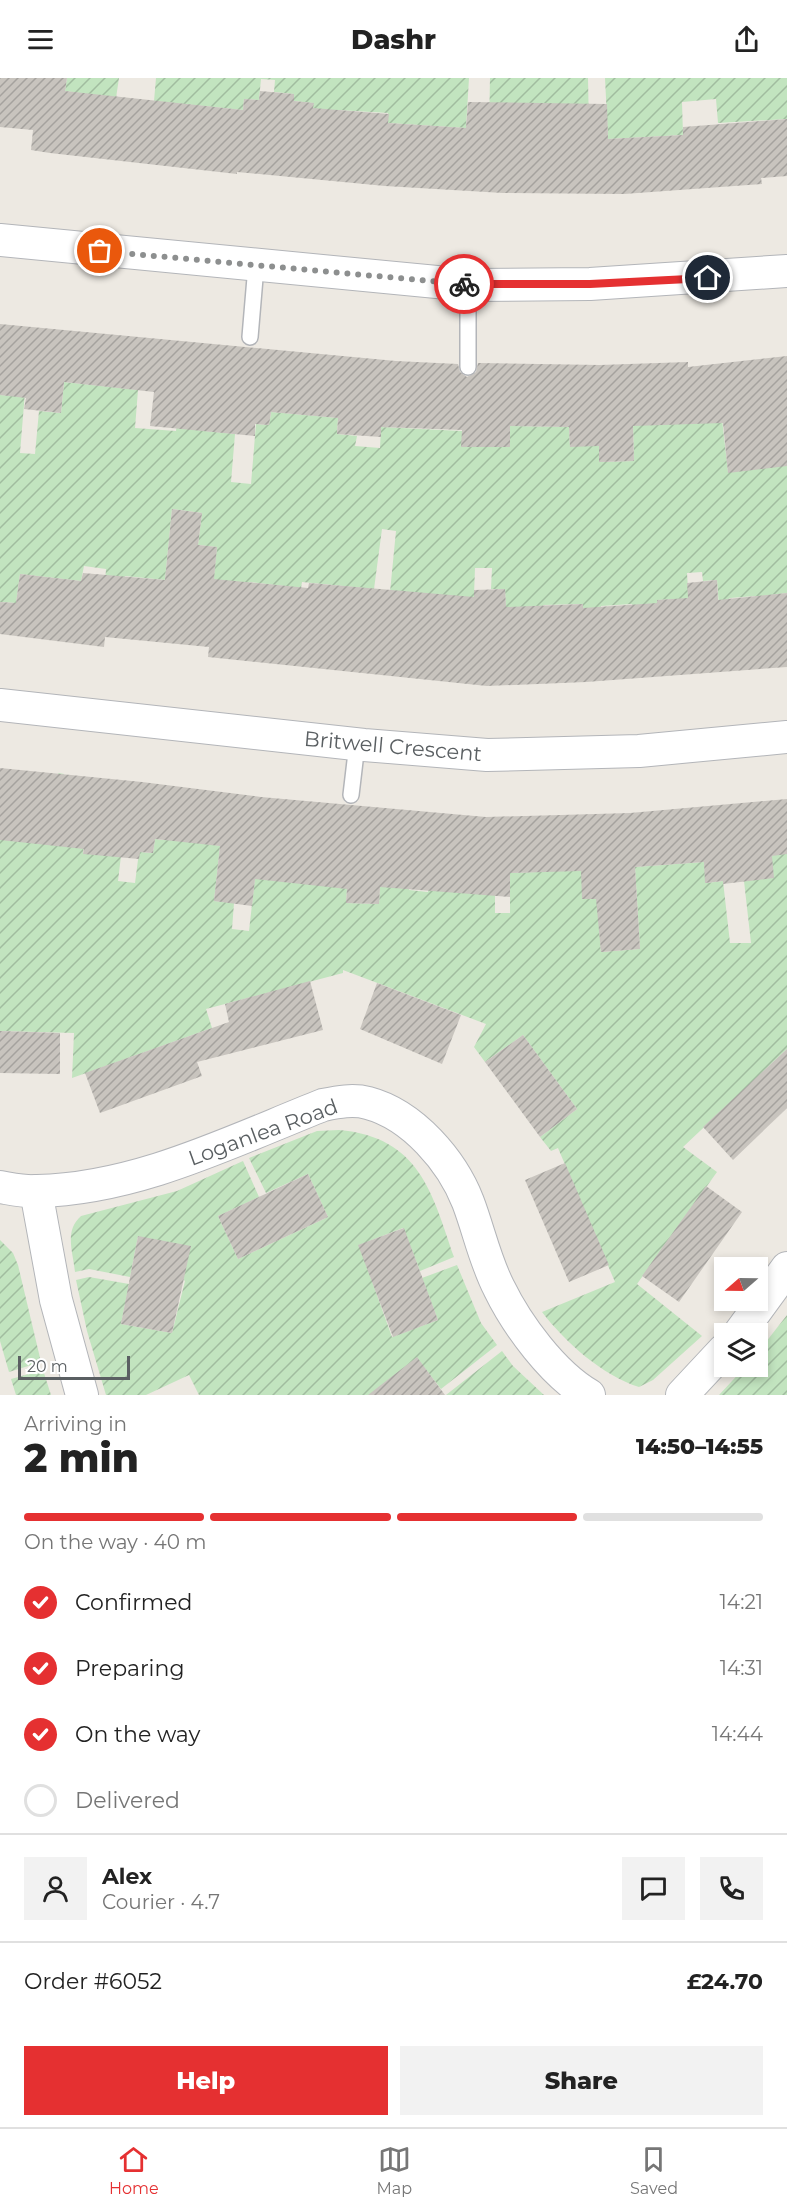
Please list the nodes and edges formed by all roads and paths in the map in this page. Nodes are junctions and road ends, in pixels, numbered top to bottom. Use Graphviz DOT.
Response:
graph roads {
  1 [pos="0,240"];
  2 [pos="256,266"];
  3 [pos="787,271"];
  4 [pos="468,285"];
  5 [pos="250,337"];
  6 [pos="468,367"];
  7 [pos="0,705"];
  8 [pos="787,737"];
  9 [pos="357,744"];
  10 [pos="351,795"];
  11 [pos="0,1187"];
  12 [pos="36,1191"];
  13 [pos="787,1268"];
  14 [pos="747,1323"];
  15 [pos="714,1361"];
  16 [pos="82,1395"];
  17 [pos="589,1395"];
  18 [pos="682,1395"];
  1 -- 2 [label="street"];
  2 -- 4 [label="street"];
  2 -- 5 [label="lane"];
  3 -- 4 [label="street"];
  4 -- 6 [label="lane"];
  7 -- 9 [label="street, Britwell Crescent"];
  8 -- 9 [label="street, Britwell Crescent"];
  9 -- 10 [label="lane"];
  11 -- 12 [label="street, Loganlea Road"];
  12 -- 16 [label="street"];
  12 -- 17 [label="street, Loganlea Road"];
  13 -- 14 [label="street"];
  15 -- 18 [label="street"];
}
